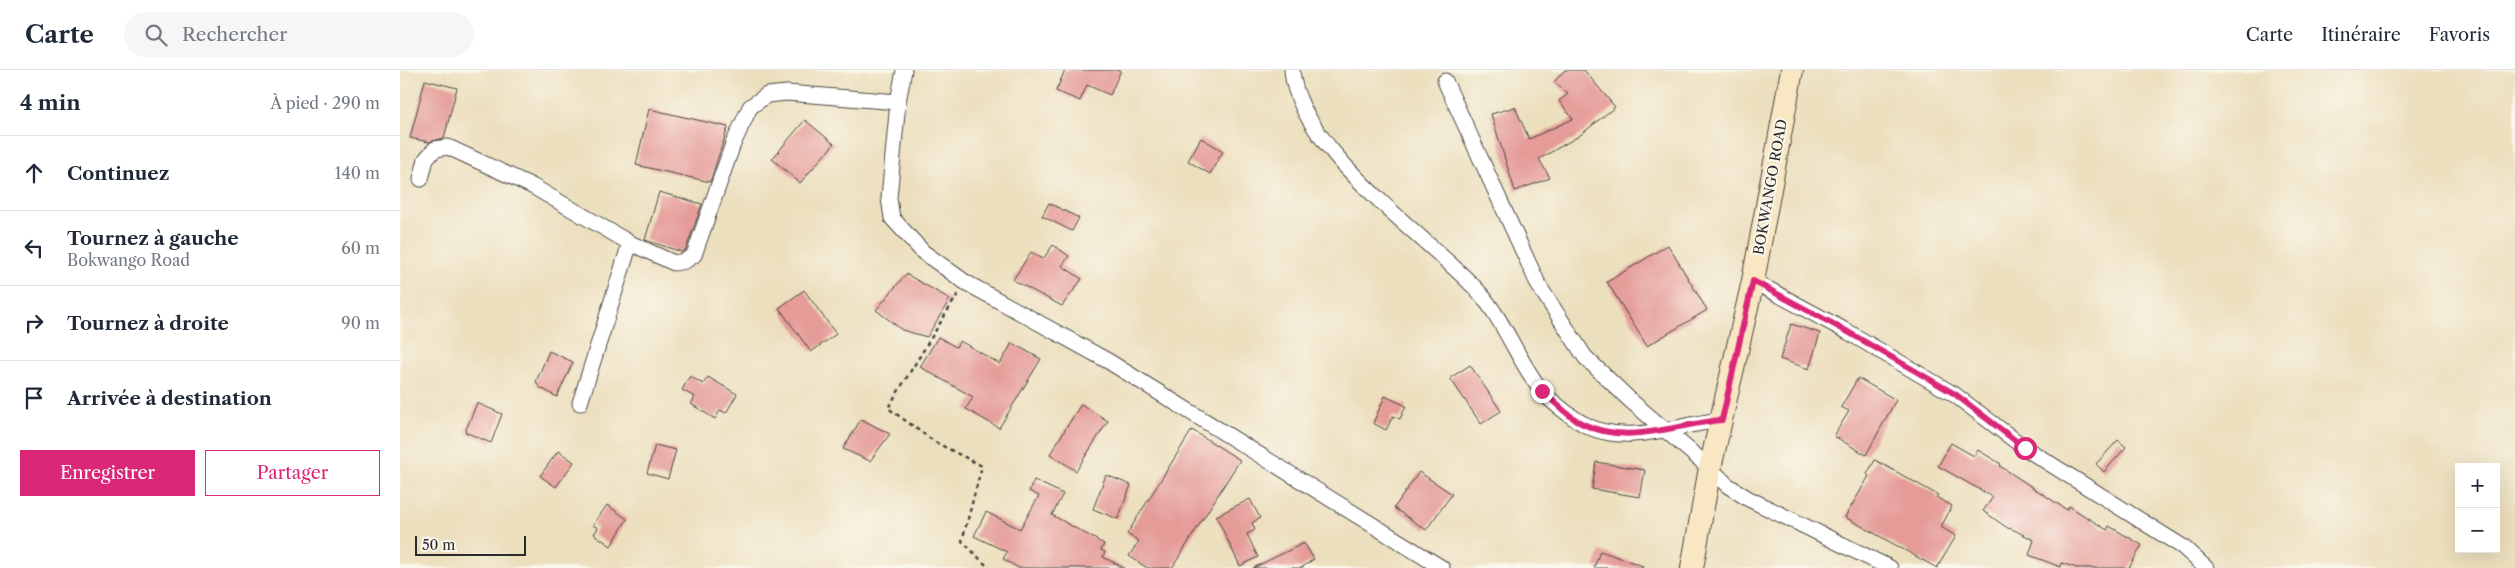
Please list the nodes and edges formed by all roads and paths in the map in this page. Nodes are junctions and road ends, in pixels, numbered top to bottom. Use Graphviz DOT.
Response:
graph roads {
  1 [pos="904,70"];
  2 [pos="1292,70"];
  3 [pos="1792,70"];
  4 [pos="1445,81"];
  5 [pos="898,102"];
  6 [pos="421,178"];
  7 [pos="630,243"];
  8 [pos="1753,281"];
  9 [pos="965,282"];
  10 [pos="580,403"];
  11 [pos="1722,420"];
  12 [pos="1668,431"];
  13 [pos="1710,468"];
  14 [pos="989,568"];
  15 [pos="1442,568"];
  16 [pos="1692,568"];
  17 [pos="1890,568"];
  18 [pos="2206,568"];
  1 -- 5 [label="street"];
  2 -- 12 [label="street"];
  3 -- 8 [label="street, BOKWANGO ROAD"];
  4 -- 12 [label="street"];
  5 -- 7 [label="street"];
  5 -- 9 [label="street"];
  6 -- 7 [label="street"];
  7 -- 10 [label="street"];
  8 -- 11 [label="street, BOKWANGO ROAD"];
  8 -- 18 [label="street"];
  9 -- 14 [label="path"];
  9 -- 15 [label="street"];
  11 -- 12 [label="street"];
  11 -- 13 [label="street, BOKWANGO ROAD"];
  12 -- 13 [label="street"];
  13 -- 16 [label="street, BOKWANGO ROAD"];
  13 -- 17 [label="street"];
}
